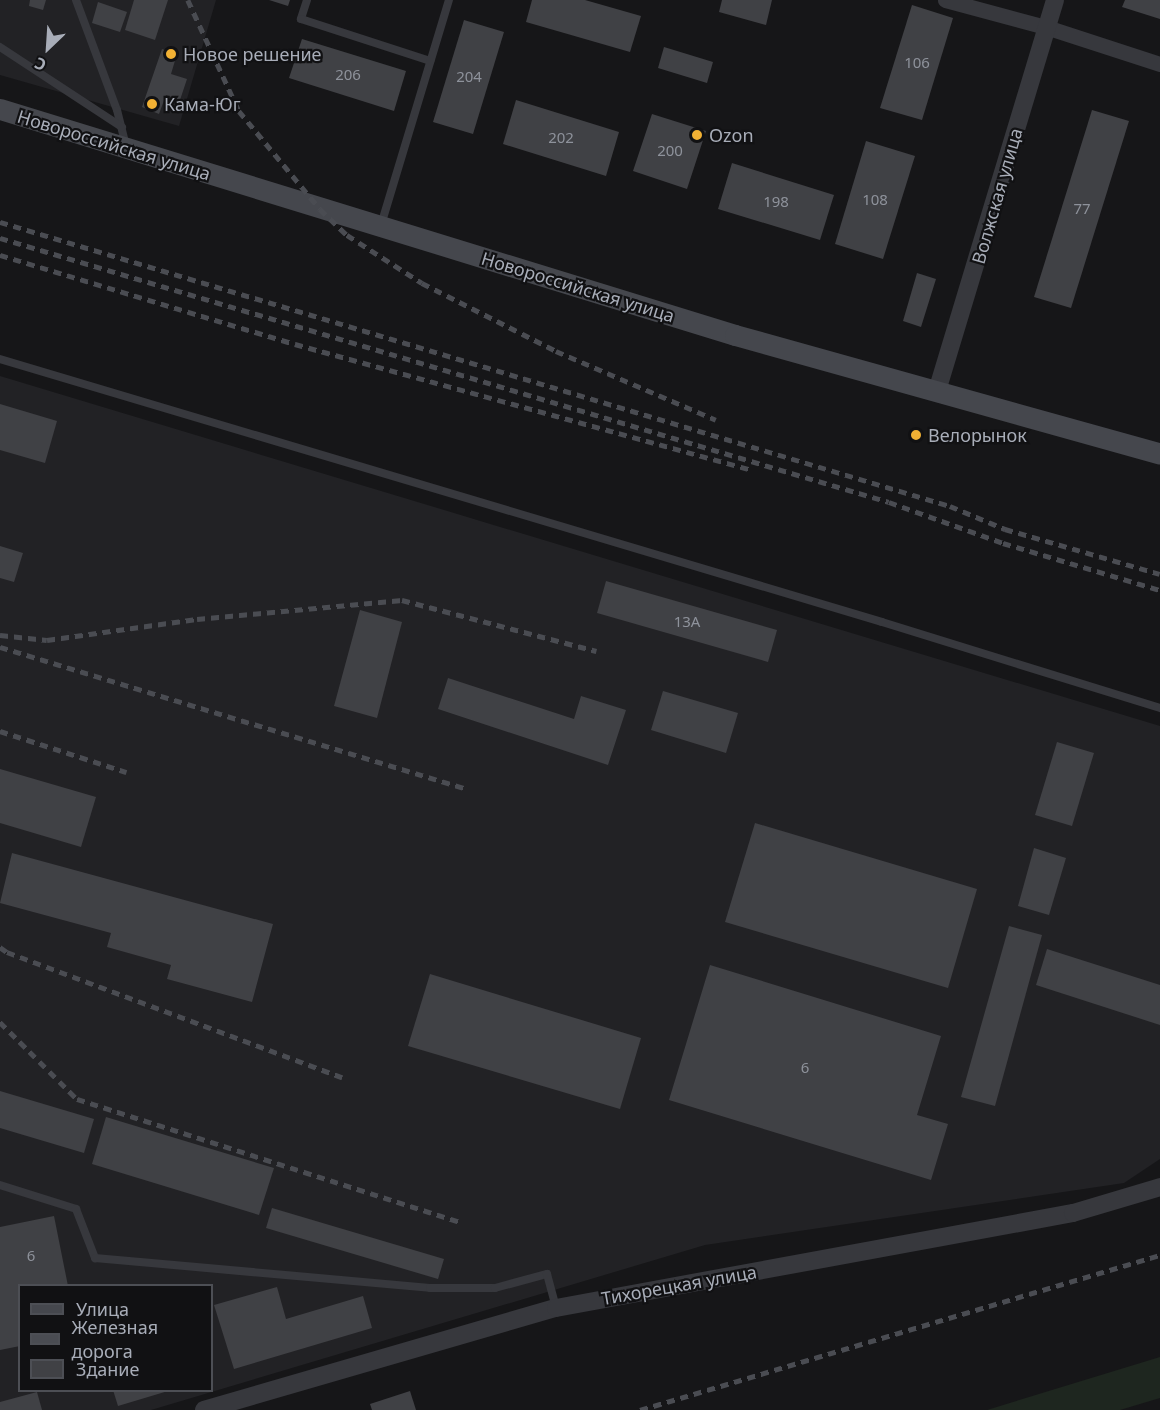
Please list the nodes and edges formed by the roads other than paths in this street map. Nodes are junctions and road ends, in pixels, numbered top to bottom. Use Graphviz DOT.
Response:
graph roads {
  1 [pos="76,0"];
  2 [pos="306,0"];
  3 [pos="449,0"];
  4 [pos="945,0"];
  5 [pos="1054,0"];
  6 [pos="1046,27"];
  7 [pos="0,47"];
  8 [pos="430,61"];
  9 [pos="1160,64"];
  10 [pos="0,110"];
  11 [pos="122,127"];
  12 [pos="127,150"];
  13 [pos="380,227"];
  14 [pos="0,359"];
  15 [pos="937,391"];
  16 [pos="1160,454"];
  17 [pos="1160,708"];
  18 [pos="0,1185"];
  19 [pos="1160,1187"];
  20 [pos="556,1308"];
  21 [pos="204,1410"];
  1 -- 11 [label="lane"];
  2 -- 8 [label="lane"];
  3 -- 8 [label="lane"];
  4 -- 6 [label="street"];
  5 -- 6 [label="street, Волжская улица"];
  6 -- 9 [label="street"];
  6 -- 15 [label="street, Волжская улица"];
  7 -- 11 [label="lane"];
  8 -- 13 [label="lane"];
  10 -- 12 [label="main road, Новороссийская улица"];
  11 -- 12 [label="lane"];
  12 -- 13 [label="main road, Новороссийская улица"];
  13 -- 15 [label="main road, Новороссийская улица"];
  14 -- 17 [label="lane"];
  15 -- 16 [label="main road, Новороссийская улица"];
  18 -- 20 [label="lane"];
  19 -- 20 [label="street, Тихорецкая улица"];
  20 -- 21 [label="street, Тихорецкая улица"];
}
